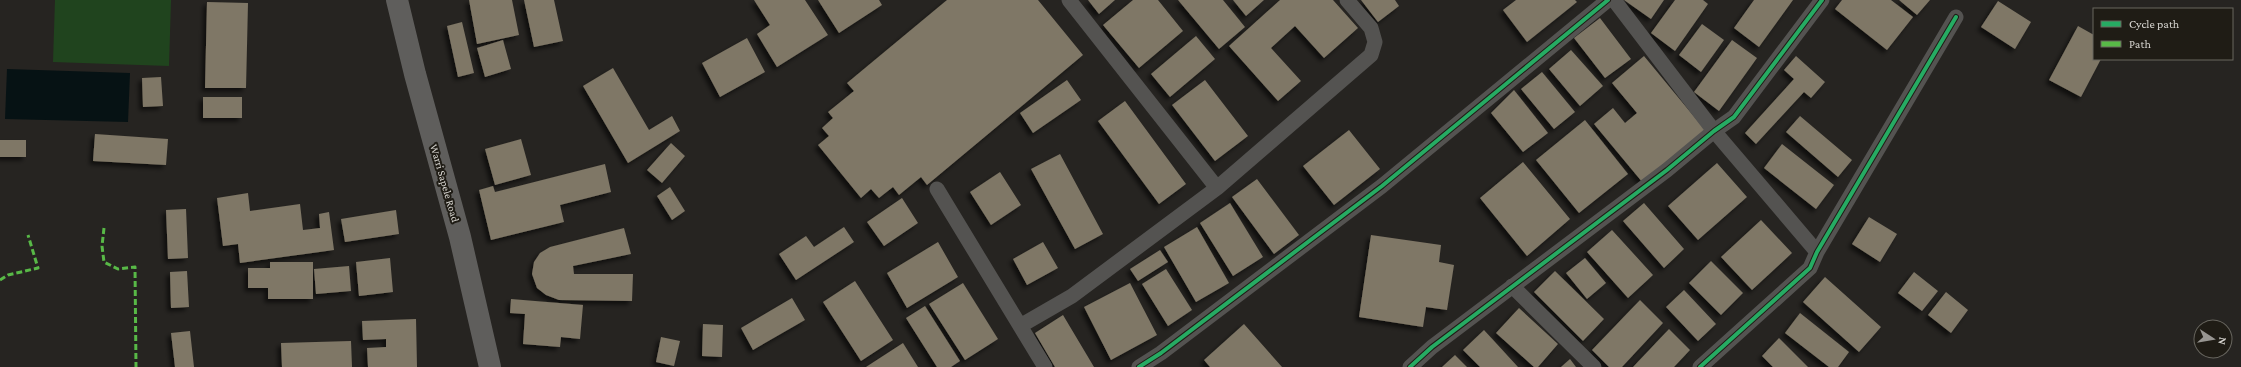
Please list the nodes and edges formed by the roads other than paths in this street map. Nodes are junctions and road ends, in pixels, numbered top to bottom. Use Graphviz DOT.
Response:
graph roads {
  1 [pos="397,0"];
  2 [pos="1069,0"];
  3 [pos="1348,0"];
  4 [pos="1608,0"];
  5 [pos="1614,0"];
  6 [pos="1822,0"];
  7 [pos="1956,17"];
  8 [pos="1714,131"];
  9 [pos="937,188"];
  10 [pos="1217,188"];
  11 [pos="1817,252"];
  12 [pos="1512,286"];
  13 [pos="1020,326"];
  14 [pos="490,367"];
  15 [pos="1045,367"];
  16 [pos="1139,367"];
  17 [pos="1410,367"];
  18 [pos="1594,367"];
  19 [pos="1700,367"];
  1 -- 14 [label="highway, Warri Sapele Road"];
  2 -- 10 [label="street"];
  3 -- 10 [label="street"];
  4 -- 16 [label="street"];
  5 -- 8 [label="street"];
  6 -- 8 [label="street"];
  7 -- 11 [label="street"];
  8 -- 11 [label="street"];
  8 -- 12 [label="street"];
  9 -- 13 [label="street"];
  10 -- 13 [label="street"];
  11 -- 19 [label="street"];
  12 -- 17 [label="street"];
  12 -- 18 [label="street"];
  13 -- 15 [label="street"];
}
